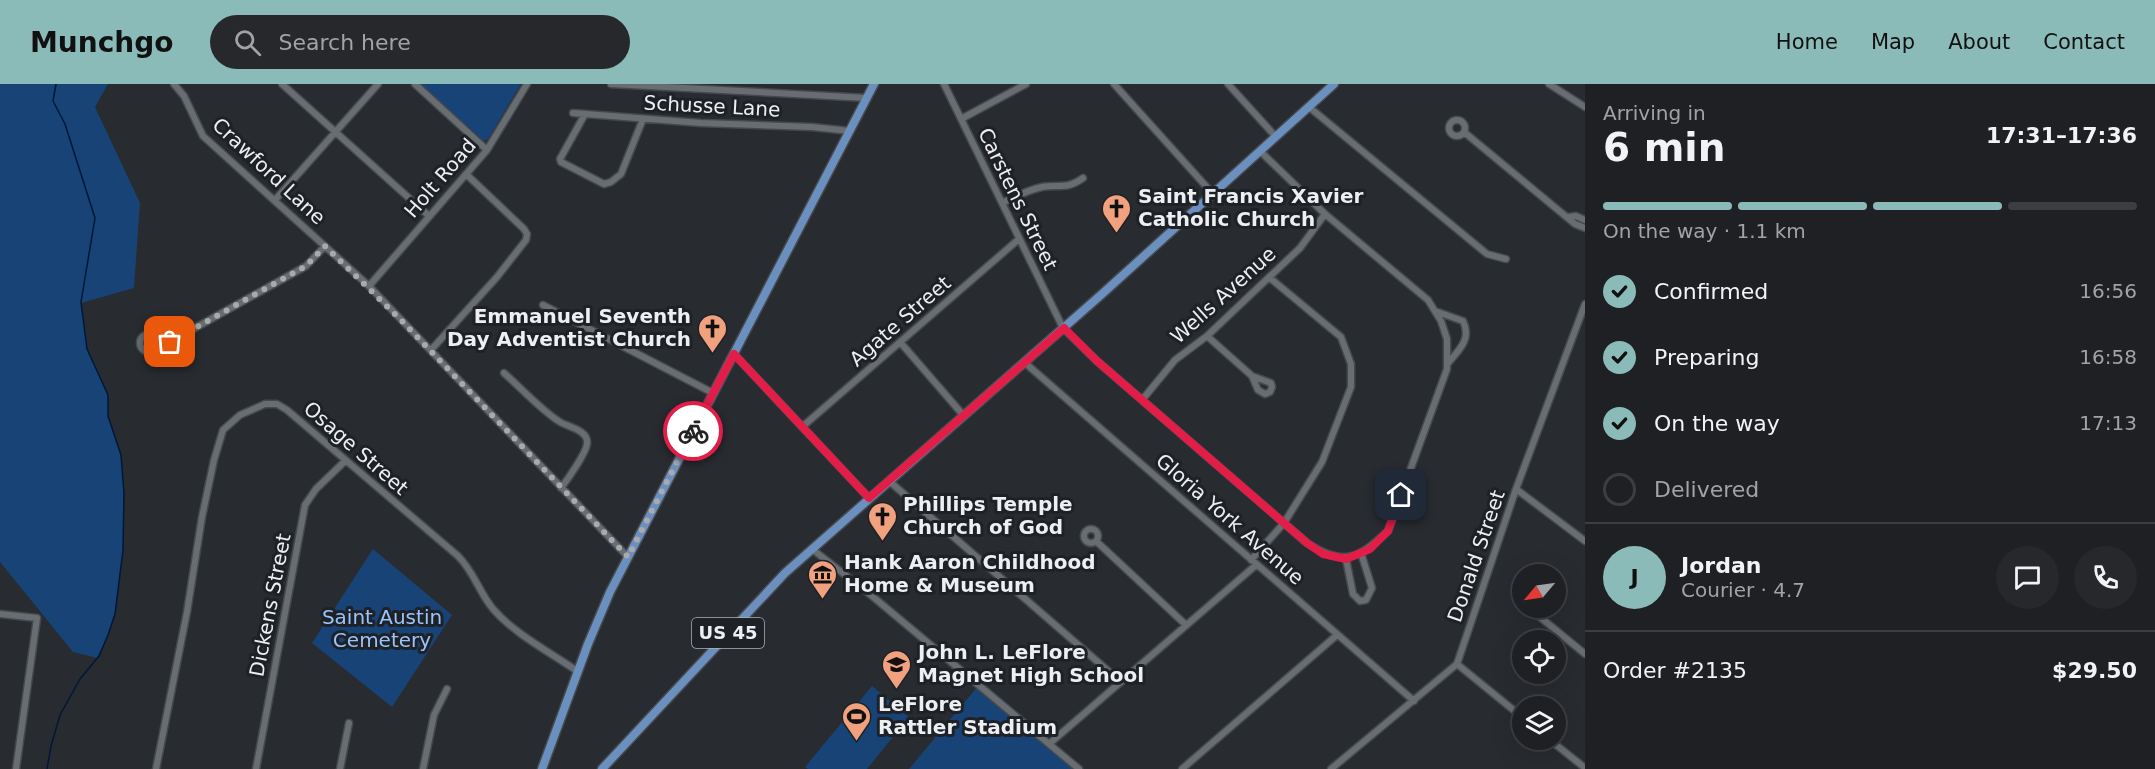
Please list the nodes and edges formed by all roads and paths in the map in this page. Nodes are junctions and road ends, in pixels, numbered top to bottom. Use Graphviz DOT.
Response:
graph roads {
  1 [pos="174,84"];
  2 [pos="282,84"];
  3 [pos="378,84"];
  4 [pos="415,84"];
  5 [pos="527,84"];
  6 [pos="611,84"];
  7 [pos="874,84"];
  8 [pos="945,84"];
  9 [pos="1026,84"];
  10 [pos="1114,84"];
  11 [pos="1228,84"];
  12 [pos="1335,84"];
  13 [pos="1550,84"];
  14 [pos="867,98"];
  15 [pos="1309,107"];
  16 [pos="1585,107"];
  17 [pos="573,113"];
  18 [pos="585,114"];
  19 [pos="643,119"];
  20 [pos="961,119"];
  21 [pos="850,131"];
  22 [pos="335,132"];
  23 [pos="1464,132"];
  24 [pos="1276,137"];
  25 [pos="487,150"];
  26 [pos="1260,151"];
  27 [pos="466,174"];
  28 [pos="1083,178"];
  29 [pos="1213,194"];
  30 [pos="275,200"];
  31 [pos="1002,203"];
  32 [pos="1325,214"];
  33 [pos="429,216"];
  34 [pos="1569,218"];
  35 [pos="1585,220"];
  36 [pos="1585,228"];
  37 [pos="1019,239"];
  38 [pos="325,246"];
  39 [pos="1506,259"];
  40 [pos="1270,278"];
  41 [pos="369,286"];
  42 [pos="1585,304"];
  43 [pos="543,305"];
  44 [pos="1436,311"];
  45 [pos="1583,317"];
  46 [pos="1064,328"];
  47 [pos="1207,336"];
  48 [pos="900,342"];
  49 [pos="158,344"];
  50 [pos="431,350"];
  51 [pos="734,354"];
  52 [pos="1024,362"];
  53 [pos="1447,364"];
  54 [pos="504,373"];
  55 [pos="1252,376"];
  56 [pos="712,393"];
  57 [pos="1142,400"];
  58 [pos="963,416"];
  59 [pos="802,427"];
  60 [pos="345,461"];
  61 [pos="889,481"];
  62 [pos="561,488"];
  63 [pos="1516,489"];
  64 [pos="869,498"];
  65 [pos="1284,523"];
  66 [pos="1096,541"];
  67 [pos="1585,541"];
  68 [pos="812,549"];
  69 [pos="1360,553"];
  70 [pos="628,557"];
  71 [pos="1346,559"];
  72 [pos="1253,562"];
  73 [pos="0,614"];
  74 [pos="1541,618"];
  75 [pos="1186,625"];
  76 [pos="1337,635"];
  77 [pos="1585,654"];
  78 [pos="1457,664"];
  79 [pos="577,671"];
  80 [pos="1121,682"];
  81 [pos="447,689"];
  82 [pos="1414,700"];
  83 [pos="1512,709"];
  84 [pos="349,723"];
  85 [pos="1049,744"];
  86 [pos="1562,750"];
  87 [pos="1585,768"];
  88 [pos="16,769"];
  89 [pos="156,769"];
  90 [pos="256,769"];
  91 [pos="340,769"];
  92 [pos="423,769"];
  93 [pos="542,769"];
  94 [pos="602,769"];
  95 [pos="1079,769"];
  96 [pos="1182,769"];
  97 [pos="1331,769"];
  1 -- 30 [label="street, Crawford Lane"];
  2 -- 22 [label="street"];
  3 -- 22 [label="street"];
  4 -- 25 [label="street"];
  5 -- 25 [label="street, Holt Road"];
  6 -- 14 [label="street"];
  7 -- 14 [label="main road"];
  8 -- 20 [label="street, Carstens Street"];
  9 -- 20 [label="street"];
  10 -- 29 [label="street"];
  11 -- 24 [label="street"];
  12 -- 15 [label="main road, US 45"];
  13 -- 16 [label="street"];
  14 -- 21 [label="main road"];
  15 -- 24 [label="main road, US 45"];
  15 -- 39 [label="street"];
  17 -- 18 [label="street, Schusse Lane"];
  18 -- 19 [label="street, Schusse Lane"];
  18 -- 19 [label="street"];
  19 -- 21 [label="street, Schusse Lane"];
  20 -- 31 [label="street, Carstens Street"];
  21 -- 51 [label="main road"];
  22 -- 30 [label="street"];
  22 -- 33 [label="street"];
  23 -- 34 [label="street"];
  24 -- 26 [label="main road, US 45"];
  25 -- 27 [label="street, Holt Road"];
  26 -- 29 [label="main road, US 45"];
  26 -- 32 [label="street"];
  27 -- 33 [label="street, Holt Road"];
  27 -- 50 [label="street"];
  28 -- 31 [label="street"];
  29 -- 46 [label="main road, US 45"];
  30 -- 38 [label="street, Crawford Lane"];
  31 -- 37 [label="street, Carstens Street"];
  32 -- 40 [label="street, Wells Avenue"];
  32 -- 44 [label="street"];
  33 -- 41 [label="street, Holt Road"];
  34 -- 35 [label="street"];
  34 -- 36 [label="street"];
  37 -- 46 [label="street, Carstens Street"];
  37 -- 48 [label="street, Agate Street"];
  38 -- 41 [label="street, Crawford Lane"];
  38 -- 49 [label="street"];
  40 -- 47 [label="street, Wells Avenue"];
  40 -- 65 [label="street"];
  41 -- 50 [label="street, Crawford Lane"];
  42 -- 45 [label="street, Donald Street"];
  43 -- 56 [label="street"];
  44 -- 53 [label="street"];
  44 -- 53 [label="street"];
  45 -- 63 [label="street, Donald Street"];
  46 -- 52 [label="main road, US 45"];
  46 -- 57 [label="street, Carstens Street"];
  47 -- 55 [label="street"];
  47 -- 57 [label="street, Wells Avenue"];
  48 -- 58 [label="street"];
  48 -- 59 [label="street, Agate Street"];
  50 -- 62 [label="street, Crawford Lane"];
  51 -- 56 [label="main road"];
  51 -- 59 [label="street"];
  52 -- 58 [label="main road, US 45"];
  52 -- 72 [label="street, Gloria York Avenue"];
  53 -- 69 [label="street"];
  54 -- 62 [label="street"];
  56 -- 70 [label="main road"];
  57 -- 65 [label="street, Carstens Street"];
  58 -- 61 [label="main road, US 45"];
  59 -- 64 [label="street"];
  60 -- 79 [label="street, Osage Street"];
  60 -- 89 [label="street, Osage Street"];
  60 -- 90 [label="street, Dickens Street"];
  61 -- 64 [label="main road, US 45"];
  61 -- 80 [label="street"];
  62 -- 70 [label="street, Crawford Lane"];
  63 -- 67 [label="street"];
  63 -- 78 [label="street, Donald Street"];
  64 -- 68 [label="main road, US 45"];
  65 -- 71 [label="street, Carstens Street"];
  65 -- 72 [label="street"];
  66 -- 75 [label="street"];
  68 -- 85 [label="street"];
  68 -- 94 [label="main road, US 45"];
  69 -- 71 [label="street"];
  69 -- 71 [label="street"];
  70 -- 79 [label="main road"];
  72 -- 75 [label="street"];
  72 -- 76 [label="street, Gloria York Avenue"];
  73 -- 88 [label="street"];
  74 -- 77 [label="street"];
  75 -- 80 [label="street"];
  76 -- 82 [label="street, Gloria York Avenue"];
  76 -- 96 [label="street"];
  78 -- 82 [label="street"];
  78 -- 83 [label="street"];
  79 -- 93 [label="main road"];
  80 -- 85 [label="street"];
  81 -- 92 [label="street"];
  82 -- 97 [label="street"];
  84 -- 91 [label="street"];
  85 -- 95 [label="street"];
  86 -- 87 [label="street"];
}
